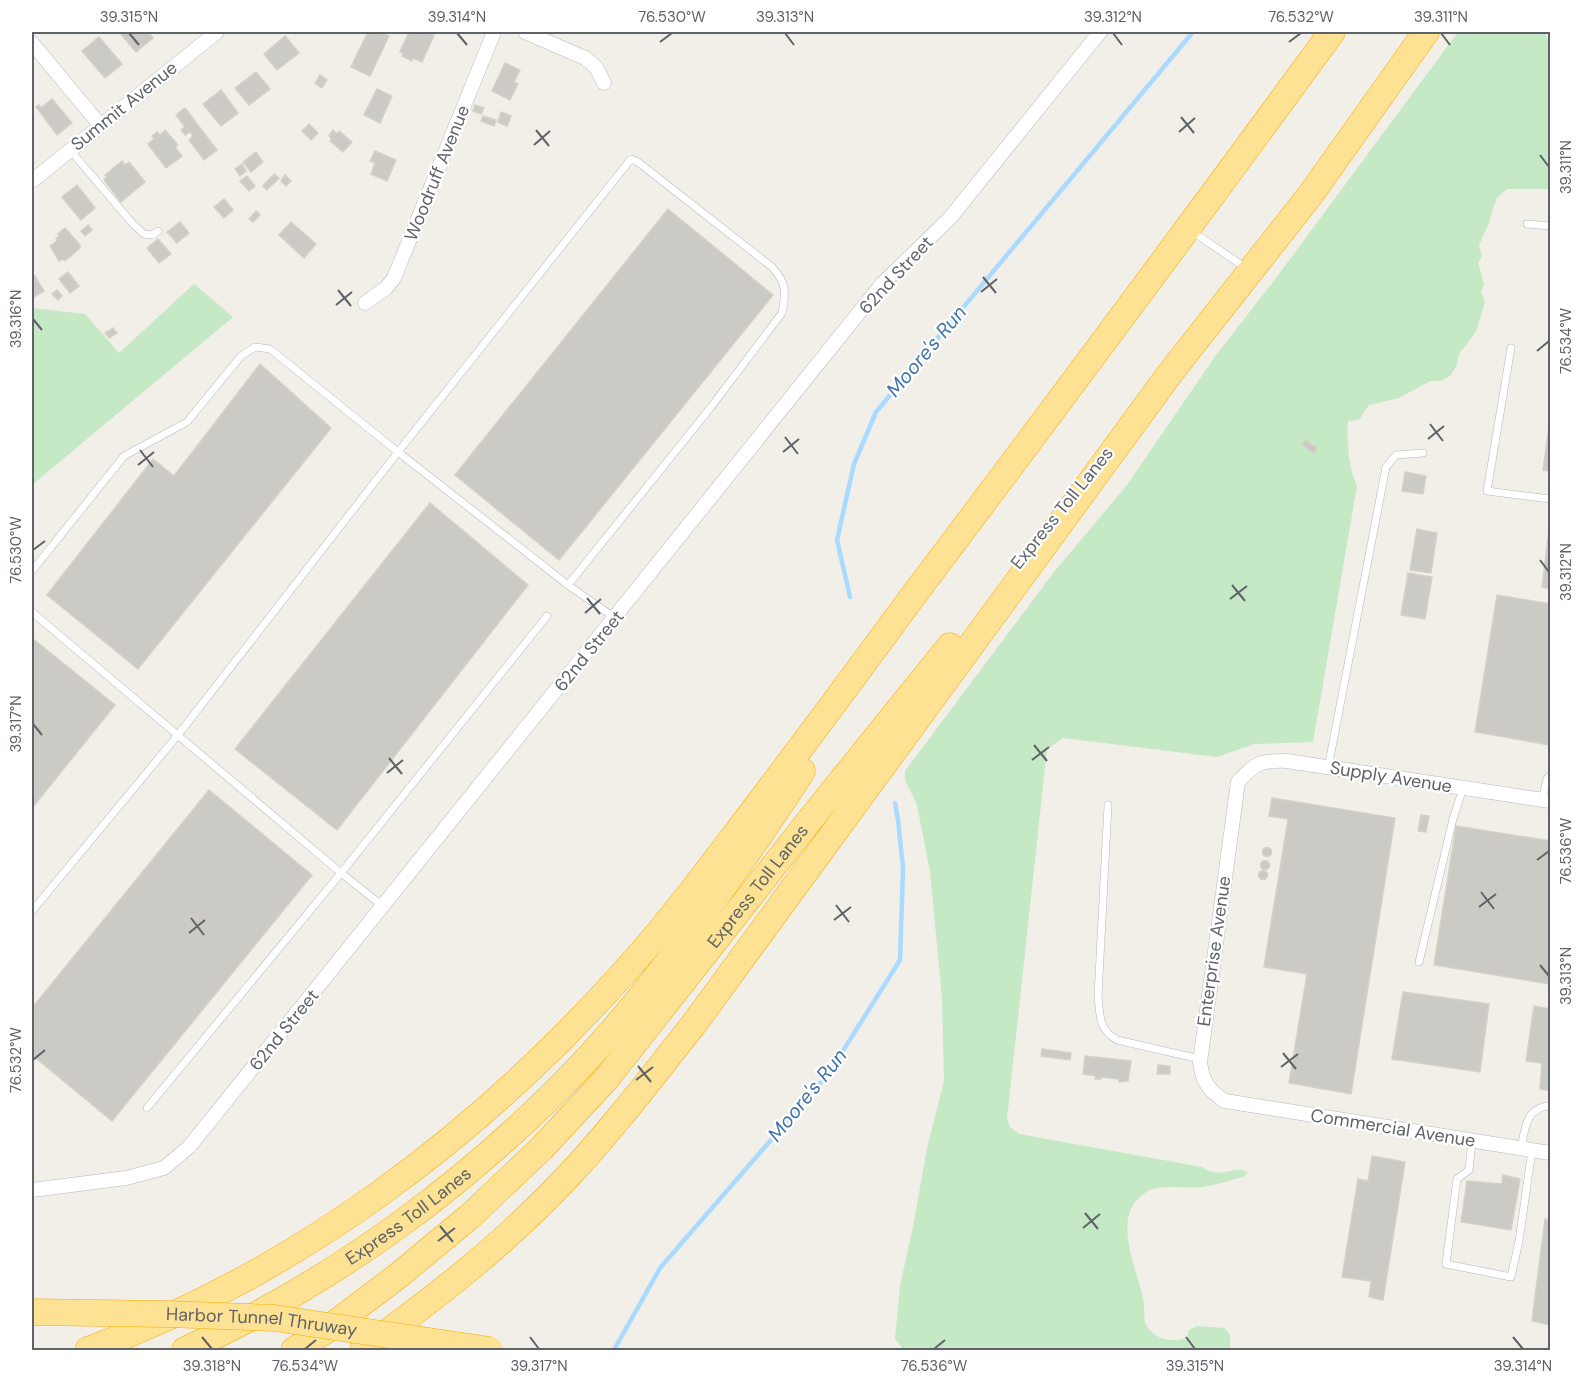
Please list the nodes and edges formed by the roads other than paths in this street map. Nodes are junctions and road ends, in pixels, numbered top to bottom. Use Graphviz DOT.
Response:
graph roads {
  1 [pos="217,32"];
  2 [pos="494,32"];
  3 [pos="525,32"];
  4 [pos="1100,32"];
  5 [pos="1332,32"];
  6 [pos="1426,32"];
  7 [pos="32,43"];
  8 [pos="604,83"];
  9 [pos="100,125"];
  10 [pos="70,150"];
  11 [pos="32,181"];
  12 [pos="1527,224"];
  13 [pos="1551,226"];
  14 [pos="1188,229"];
  15 [pos="158,231"];
  16 [pos="1251,271"];
  17 [pos="365,303"];
  18 [pos="1510,348"];
  19 [pos="1171,372"];
  20 [pos="398,452"];
  21 [pos="1423,453"];
  22 [pos="1551,499"];
  23 [pos="32,571"];
  24 [pos="568,585"];
  25 [pos="32,612"];
  26 [pos="547,616"];
  27 [pos="615,618"];
  28 [pos="845,688"];
  29 [pos="178,735"];
  30 [pos="1328,768"];
  31 [pos="1551,776"];
  32 [pos="1238,782"];
  33 [pos="1463,788"];
  34 [pos="1546,801"];
  35 [pos="1108,805"];
  36 [pos="341,873"];
  37 [pos="384,907"];
  38 [pos="32,911"];
  39 [pos="1419,962"];
  40 [pos="1200,1059"];
  41 [pos="1235,1103"];
  42 [pos="1551,1106"];
  43 [pos="147,1108"];
  44 [pos="1472,1141"];
  45 [pos="1527,1149"];
  46 [pos="1551,1153"];
  47 [pos="32,1190"];
  48 [pos="32,1312"];
  49 [pos="88,1350"];
  50 [pos="185,1350"];
  51 [pos="294,1350"];
  52 [pos="363,1350"];
  53 [pos="490,1350"];
  1 -- 9 [label="street, Summit Avenue"];
  2 -- 17 [label="street, Woodruff Avenue"];
  3 -- 8 [label="street"];
  4 -- 27 [label="street, 62nd Street"];
  5 -- 14 [label="highway"];
  6 -- 16 [label="highway"];
  7 -- 9 [label="street"];
  9 -- 10 [label="street, Summit Avenue"];
  10 -- 11 [label="street, Summit Avenue"];
  10 -- 15 [label="lane"];
  12 -- 13 [label="lane"];
  14 -- 16 [label="lane"];
  14 -- 28 [label="highway"];
  16 -- 19 [label="highway"];
  18 -- 22 [label="lane"];
  19 -- 51 [label="highway, Express Toll Lanes"];
  19 -- 52 [label="highway"];
  20 -- 23 [label="lane"];
  20 -- 24 [label="lane"];
  20 -- 24 [label="lane"];
  20 -- 29 [label="lane"];
  21 -- 30 [label="lane"];
  24 -- 27 [label="lane"];
  25 -- 29 [label="lane"];
  26 -- 36 [label="lane"];
  27 -- 37 [label="street, 62nd Street"];
  28 -- 49 [label="highway"];
  28 -- 50 [label="highway, Express Toll Lanes"];
  29 -- 36 [label="lane"];
  29 -- 38 [label="lane"];
  30 -- 32 [label="street, Supply Avenue"];
  30 -- 33 [label="street, Supply Avenue"];
  31 -- 34 [label="lane"];
  32 -- 40 [label="street, Enterprise Avenue"];
  33 -- 34 [label="street, Supply Avenue"];
  33 -- 39 [label="lane"];
  35 -- 40 [label="lane"];
  36 -- 37 [label="lane"];
  36 -- 43 [label="lane"];
  37 -- 47 [label="street, 62nd Street"];
  40 -- 41 [label="street, Enterprise Avenue"];
  41 -- 44 [label="street, Commercial Avenue"];
  42 -- 45 [label="lane"];
  44 -- 45 [label="street, Commercial Avenue"];
  44 -- 45 [label="lane"];
  45 -- 46 [label="street, Commercial Avenue"];
  48 -- 53 [label="highway, Harbor Tunnel Thruway, bridge"];
}
